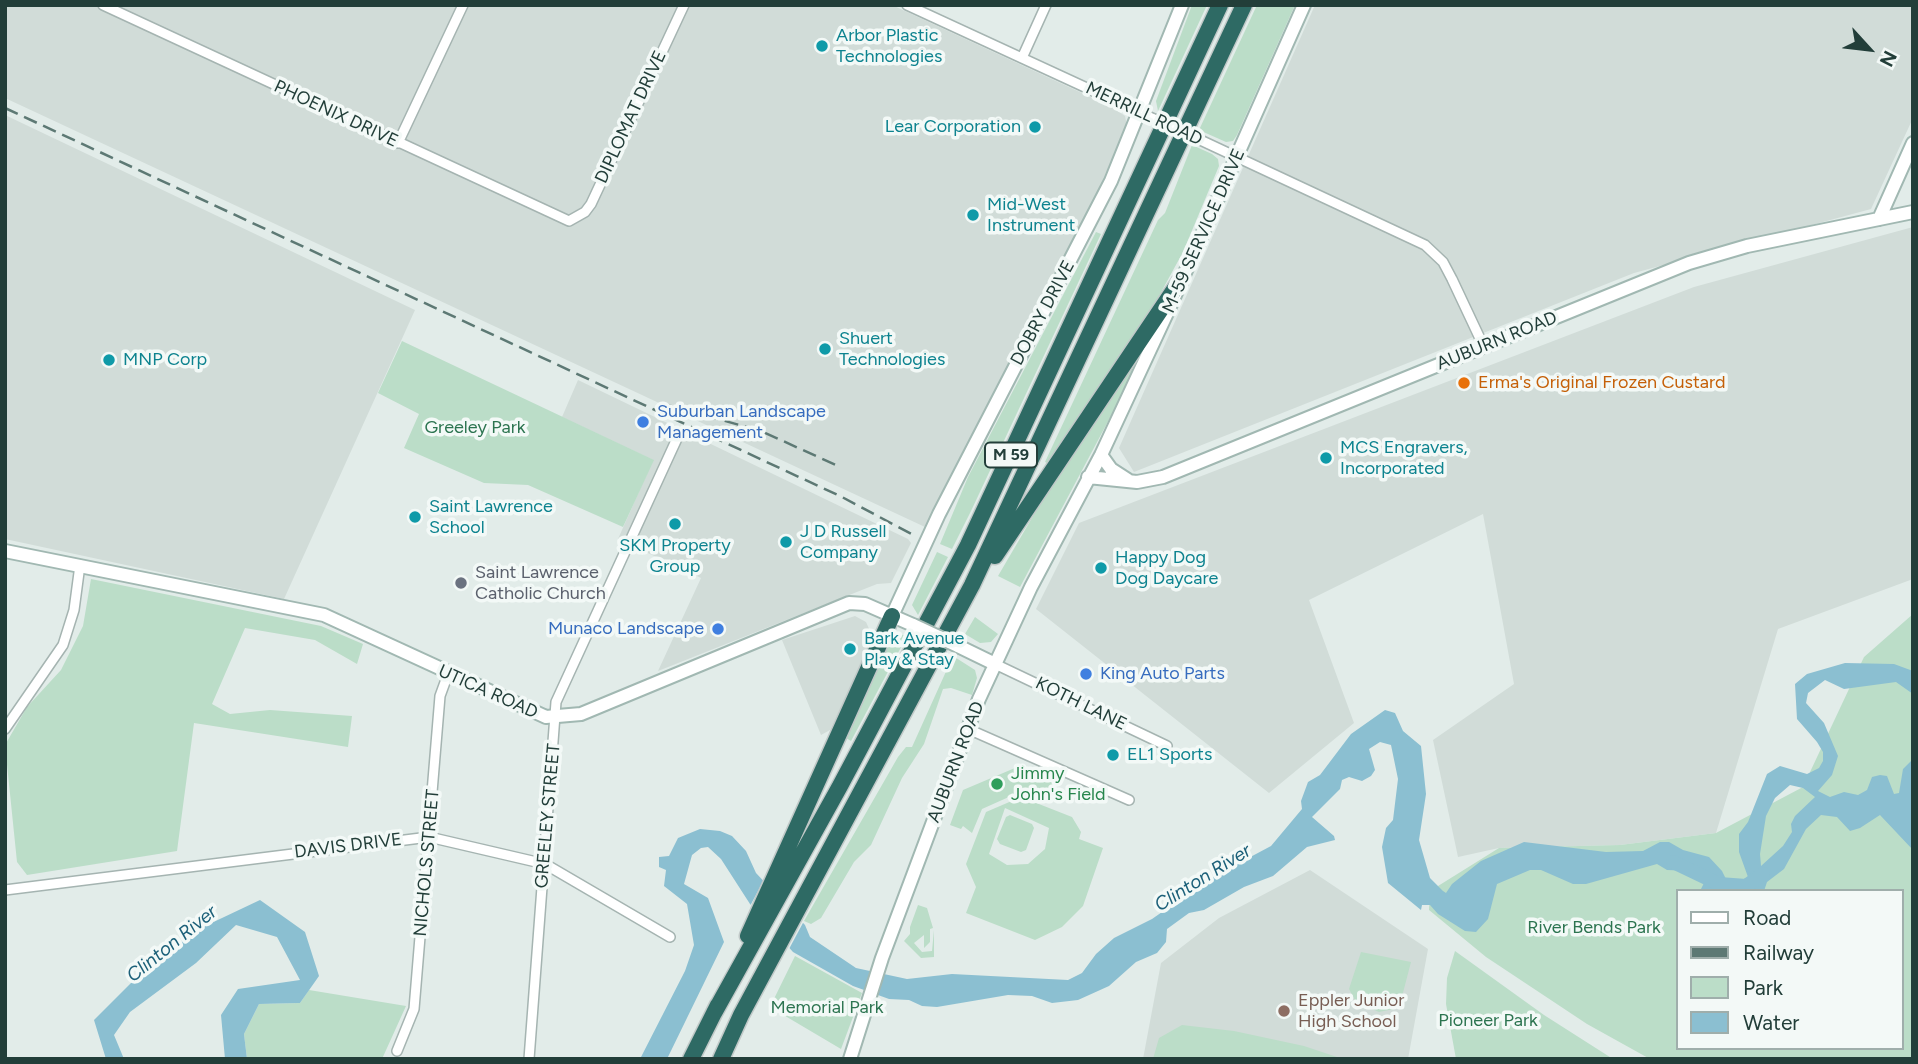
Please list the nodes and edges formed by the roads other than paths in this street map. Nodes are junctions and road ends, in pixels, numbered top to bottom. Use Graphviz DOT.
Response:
graph roads {
  1 [pos="103,5"];
  2 [pos="463,5"];
  3 [pos="684,5"];
  4 [pos="907,5"];
  5 [pos="1046,5"];
  6 [pos="1182,5"];
  7 [pos="1220,5"];
  8 [pos="1244,5"];
  9 [pos="1304,5"];
  10 [pos="1021,58"];
  11 [pos="1141,113"];
  12 [pos="398,143"];
  13 [pos="1913,143"];
  14 [pos="1238,158"];
  15 [pos="1913,212"];
  16 [pos="1880,219"];
  17 [pos="569,221"];
  18 [pos="1180,281"];
  19 [pos="1484,347"];
  20 [pos="680,432"];
  21 [pos="1101,455"];
  22 [pos="1088,477"];
  23 [pos="1131,481"];
  24 [pos="5,551"];
  25 [pos="80,565"];
  26 [pos="972,586"];
  27 [pos="892,616"];
  28 [pos="995,663"];
  29 [pos="448,674"];
  30 [pos="555,718"];
  31 [pos="5,729"];
  32 [pos="968,729"];
  33 [pos="1167,746"];
  34 [pos="1129,800"];
  35 [pos="429,837"];
  36 [pos="545,864"];
  37 [pos="5,890"];
  38 [pos="776,890"];
  39 [pos="670,937"];
  40 [pos="397,1051"];
  41 [pos="529,1059"];
  42 [pos="691,1059"];
  43 [pos="722,1059"];
  44 [pos="850,1059"];
  1 -- 12 [label="street, PHOENIX DRIVE"];
  2 -- 12 [label="street"];
  3 -- 17 [label="street, DIPLOMAT DRIVE"];
  4 -- 10 [label="street, MERRILL ROAD"];
  5 -- 10 [label="street"];
  6 -- 11 [label="street, DOBRY DRIVE"];
  7 -- 38 [label="highway, M 59"];
  8 -- 26 [label="highway, M 59"];
  9 -- 14 [label="street, M-59 SERVICE DRIVE"];
  10 -- 11 [label="street, MERRILL ROAD"];
  11 -- 14 [label="street, MERRILL ROAD, bridge"];
  11 -- 27 [label="street, DOBRY DRIVE"];
  12 -- 17 [label="street, PHOENIX DRIVE"];
  13 -- 16 [label="street"];
  14 -- 18 [label="street, M-59 SERVICE DRIVE"];
  14 -- 19 [label="street, MERRILL ROAD"];
  15 -- 16 [label="street, AUBURN ROAD"];
  16 -- 19 [label="street, AUBURN ROAD"];
  18 -- 21 [label="street, M-59 SERVICE DRIVE"];
  18 -- 26 [label="highway"];
  19 -- 23 [label="street, AUBURN ROAD"];
  20 -- 30 [label="street, GREELEY STREET"];
  21 -- 22 [label="street, AUBURN ROAD"];
  21 -- 23 [label="street"];
  22 -- 23 [label="street, AUBURN ROAD"];
  22 -- 28 [label="street, AUBURN ROAD"];
  24 -- 25 [label="street, UTICA ROAD"];
  25 -- 29 [label="street, UTICA ROAD"];
  25 -- 31 [label="street"];
  26 -- 43 [label="highway, M 59"];
  27 -- 28 [label="street, UTICA ROAD, bridge"];
  27 -- 30 [label="street, UTICA ROAD"];
  27 -- 38 [label="highway"];
  28 -- 32 [label="street, AUBURN ROAD"];
  28 -- 33 [label="street, KOTH LANE"];
  29 -- 30 [label="street, UTICA ROAD"];
  29 -- 35 [label="street, NICHOLS STREET"];
  30 -- 36 [label="street, GREELEY STREET"];
  32 -- 34 [label="street"];
  32 -- 44 [label="street, AUBURN ROAD"];
  35 -- 36 [label="street, DAVIS DRIVE"];
  35 -- 37 [label="street, DAVIS DRIVE"];
  35 -- 40 [label="street, NICHOLS STREET"];
  36 -- 39 [label="street, DAVIS DRIVE"];
  36 -- 41 [label="street, GREELEY STREET"];
  38 -- 42 [label="highway"];
}
